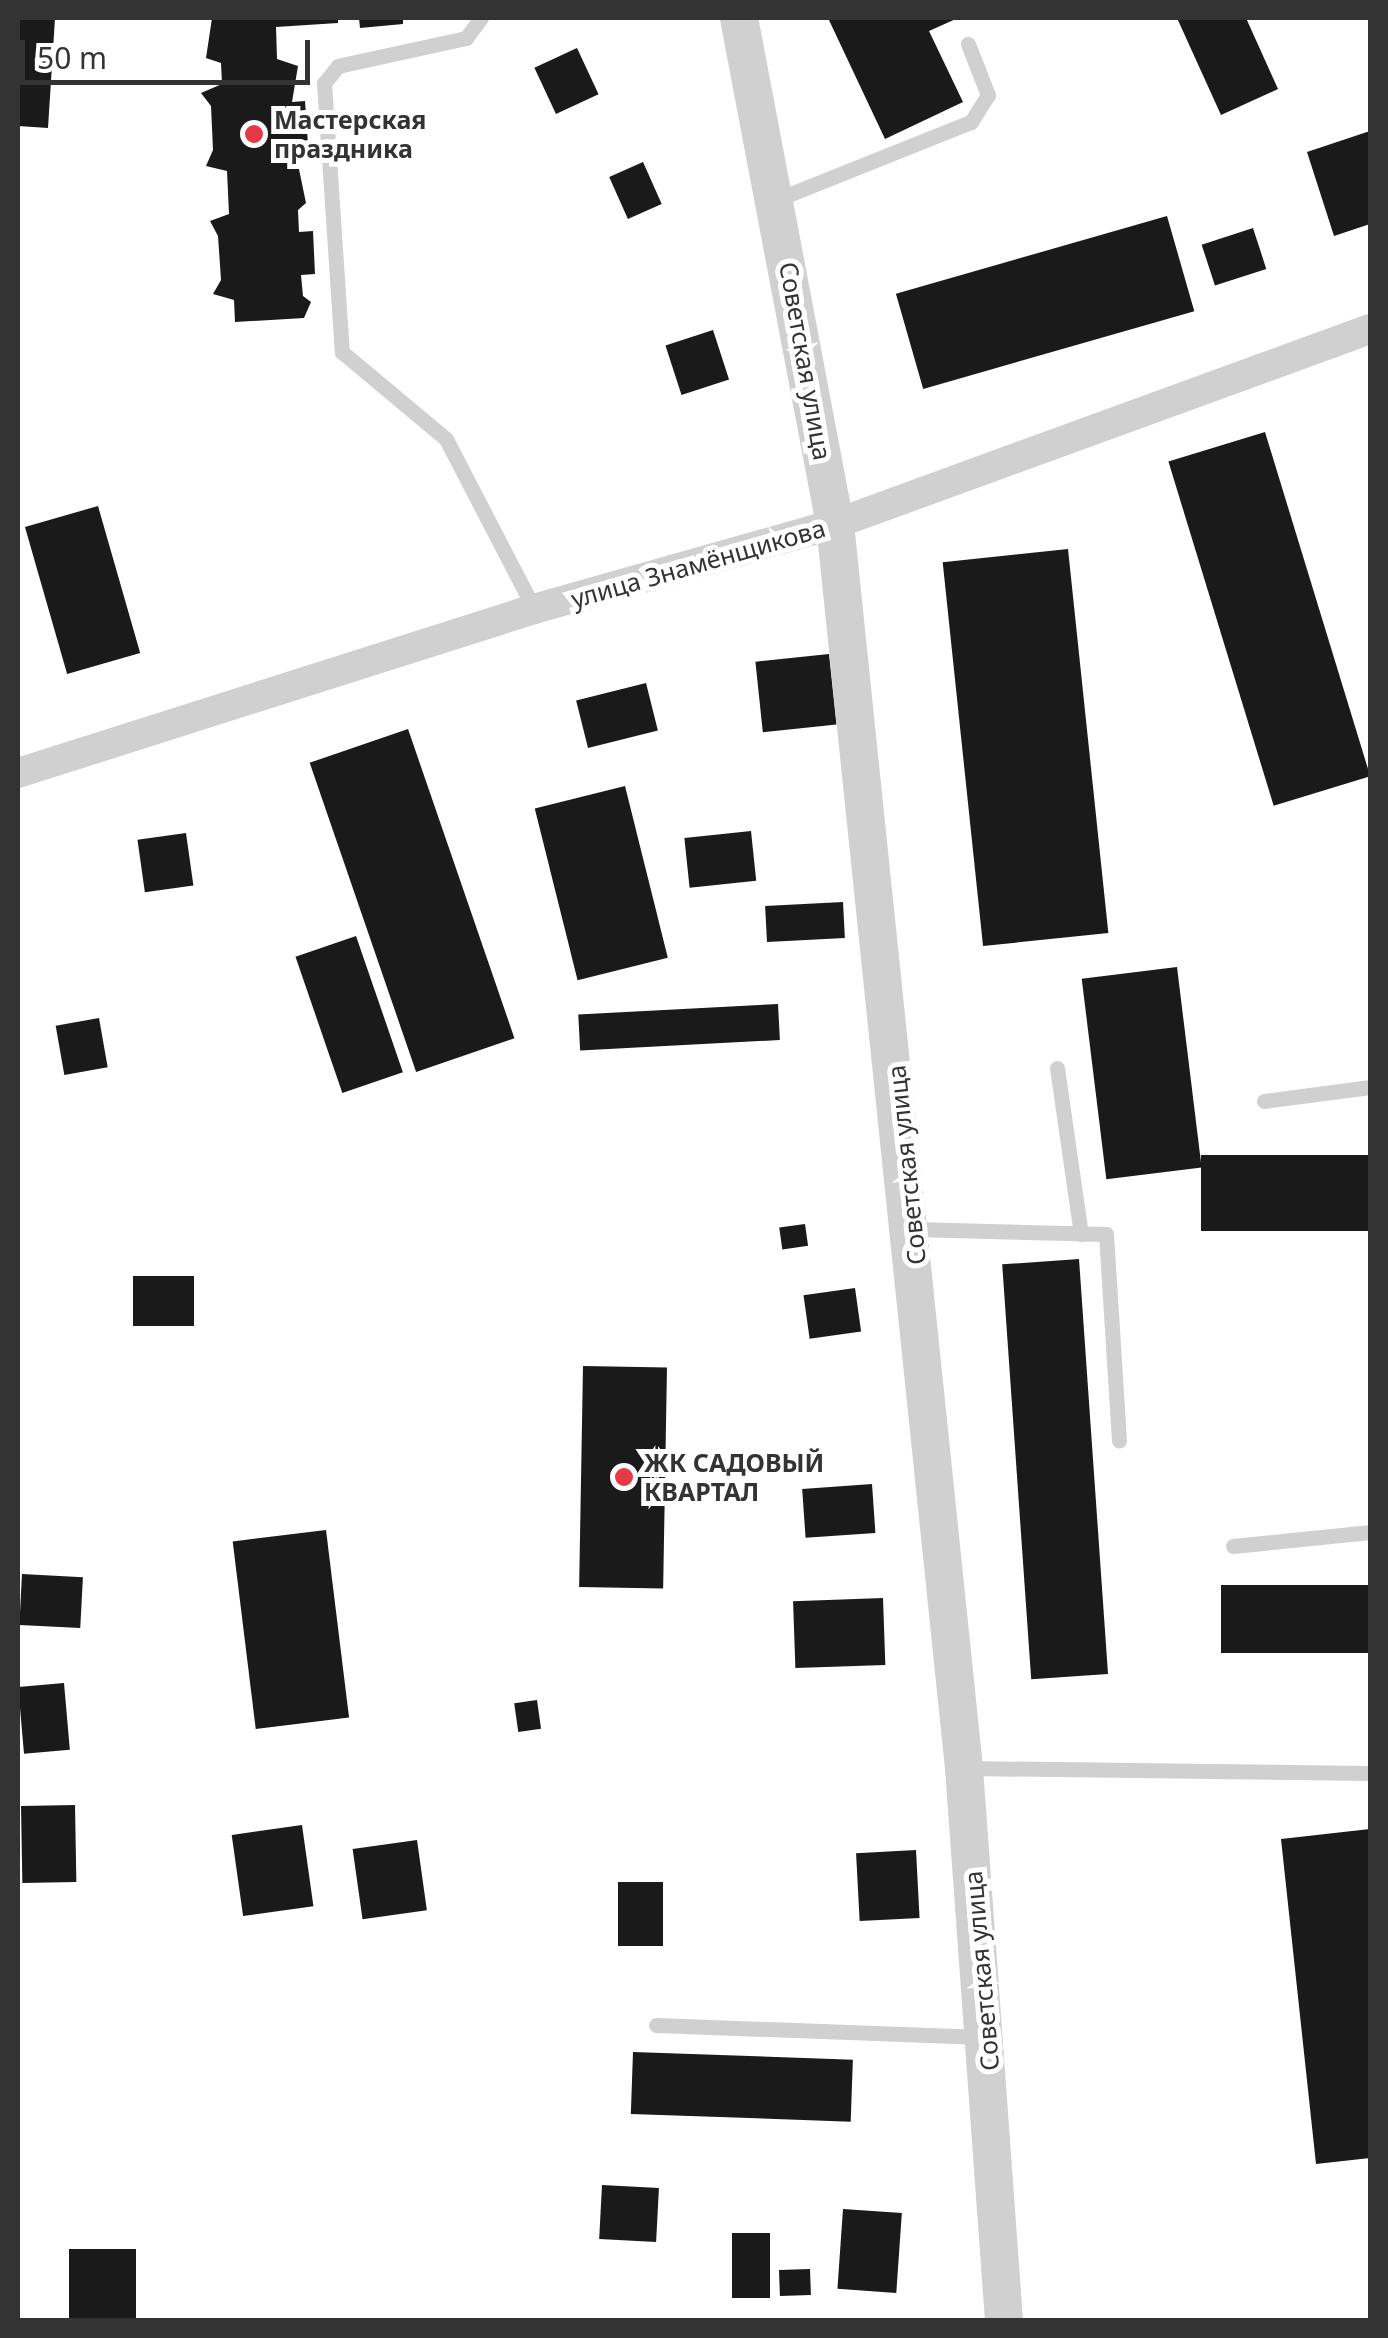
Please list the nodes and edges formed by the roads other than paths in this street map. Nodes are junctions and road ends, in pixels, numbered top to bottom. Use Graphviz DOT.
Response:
graph roads {
  1 [pos="481,18"];
  2 [pos="738,18"];
  3 [pos="968,44"];
  4 [pos="778,198"];
  5 [pos="1370,329"];
  6 [pos="835,524"];
  7 [pos="534,609"];
  8 [pos="18,773"];
  9 [pos="1057,1068"];
  10 [pos="1370,1087"];
  11 [pos="1264,1101"];
  12 [pos="913,1229"];
  13 [pos="1082,1234"];
  14 [pos="1118,1442"];
  15 [pos="1370,1532"];
  16 [pos="1233,1546"];
  17 [pos="964,1768"];
  18 [pos="1370,1774"];
  19 [pos="656,2025"];
  20 [pos="988,2037"];
  21 [pos="1004,2320"];
  1 -- 7 [label="lane"];
  2 -- 4 [label="street, Советская улица"];
  3 -- 4 [label="lane"];
  4 -- 6 [label="street, Советская улица"];
  5 -- 6 [label="street, улица Знамёнщикова"];
  6 -- 7 [label="street, улица Знамёнщикова"];
  6 -- 12 [label="street, Советская улица"];
  7 -- 8 [label="street, улица Знамёнщикова"];
  9 -- 13 [label="lane"];
  10 -- 11 [label="lane"];
  12 -- 13 [label="lane"];
  12 -- 17 [label="street, Советская улица"];
  13 -- 14 [label="lane"];
  15 -- 16 [label="lane"];
  17 -- 18 [label="lane"];
  17 -- 20 [label="street, Советская улица"];
  19 -- 20 [label="lane"];
  20 -- 21 [label="street, Советская улица"];
}
